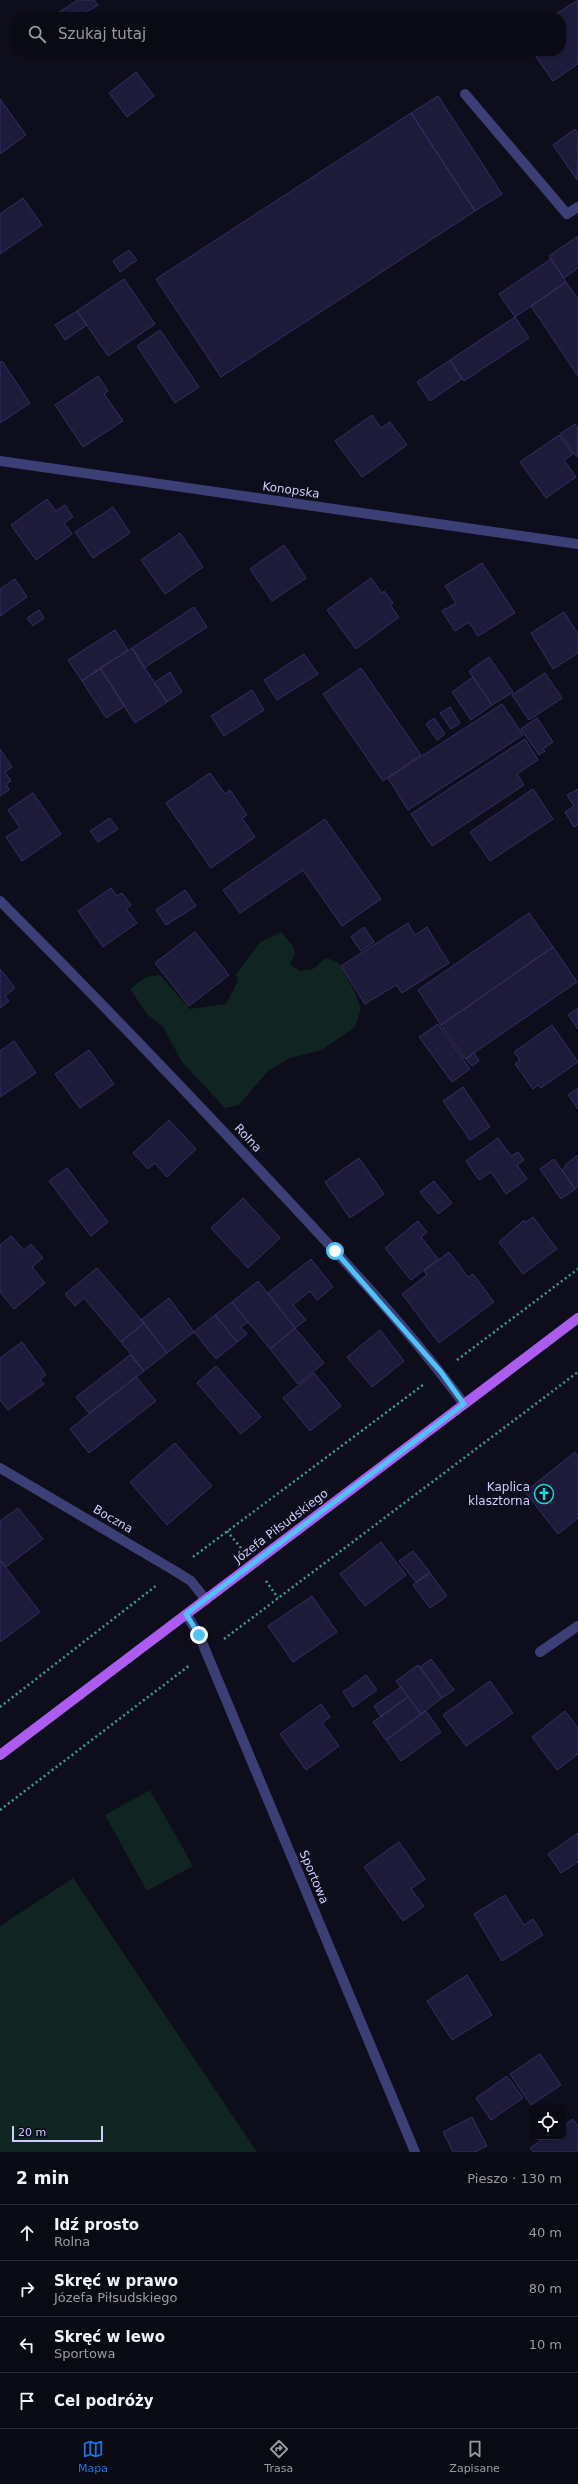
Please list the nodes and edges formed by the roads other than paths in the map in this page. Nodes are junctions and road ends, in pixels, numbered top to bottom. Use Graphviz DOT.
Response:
graph roads {
  1 [pos="465,94"];
  2 [pos="578,207"];
  3 [pos="0,461"];
  4 [pos="578,544"];
  5 [pos="0,901"];
  6 [pos="578,1318"];
  7 [pos="464,1404"];
  8 [pos="0,1468"];
  9 [pos="206,1600"];
  10 [pos="186,1614"];
  11 [pos="578,1626"];
  12 [pos="540,1652"];
  13 [pos="0,1755"];
  14 [pos="415,2152"];
  1 -- 2 [label="street"];
  3 -- 4 [label="street, Konopska"];
  5 -- 7 [label="street, Rolna"];
  6 -- 7 [label="main road, Józefa Piłsudskiego"];
  7 -- 9 [label="main road, Józefa Piłsudskiego"];
  8 -- 9 [label="street, Boczna"];
  9 -- 10 [label="main road, Józefa Piłsudskiego"];
  10 -- 13 [label="main road, Józefa Piłsudskiego"];
  10 -- 14 [label="street, Sportowa"];
  11 -- 12 [label="street"];
}
